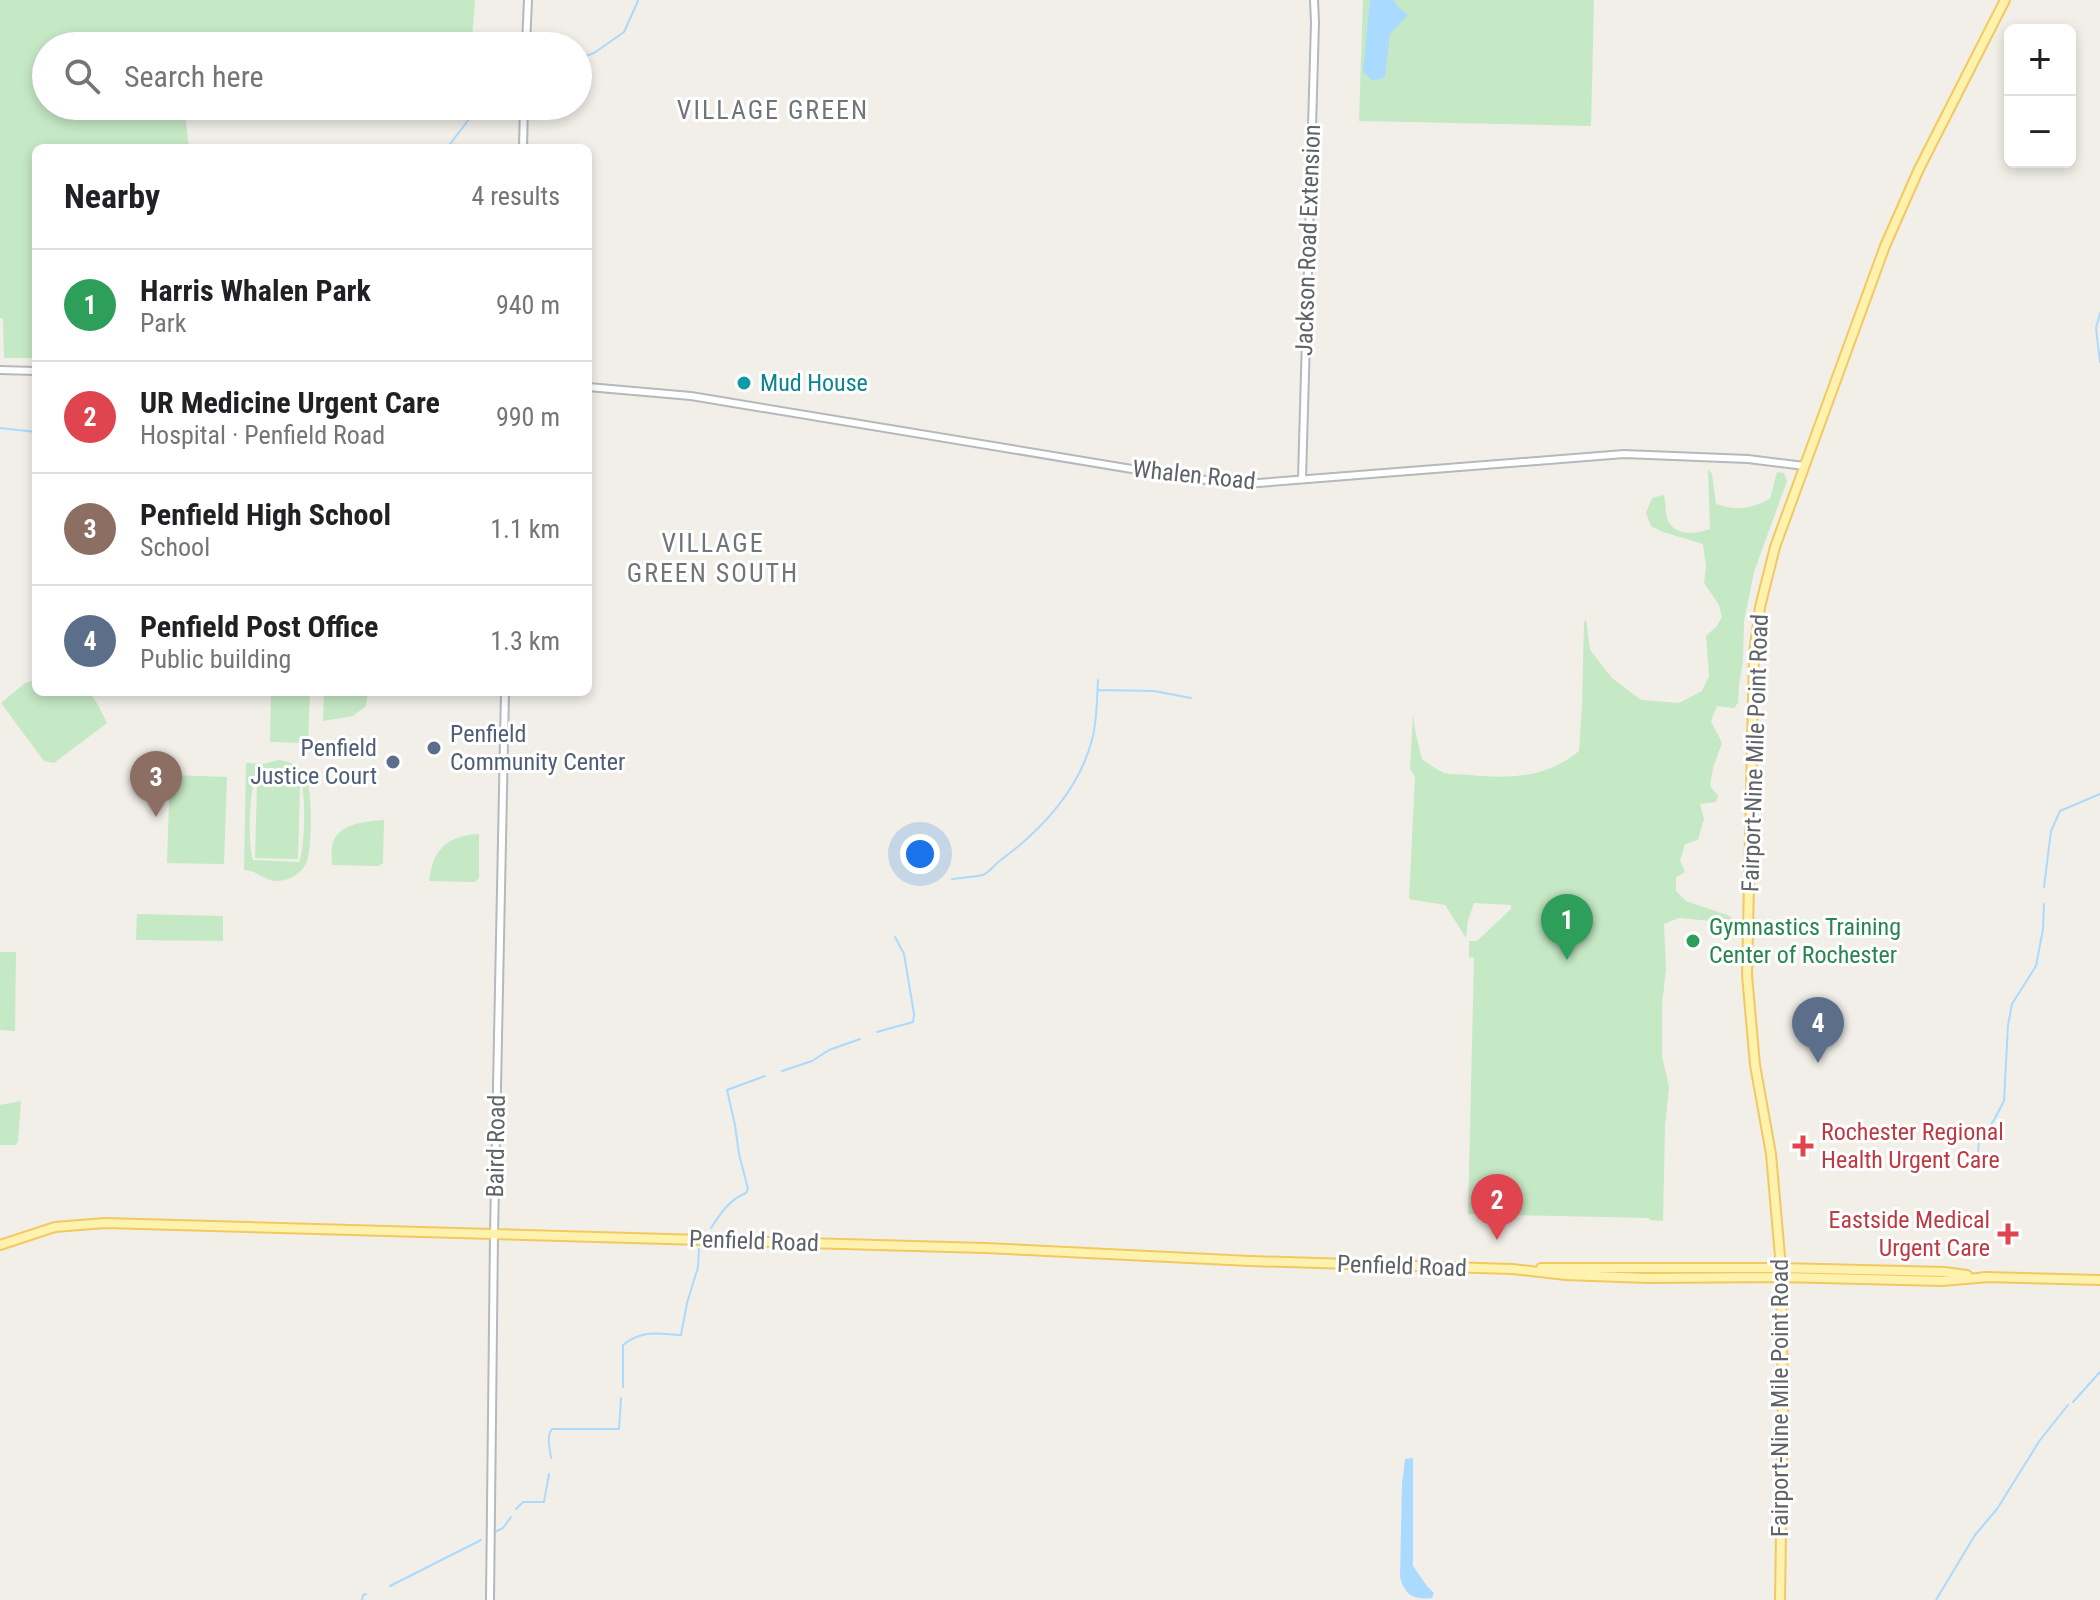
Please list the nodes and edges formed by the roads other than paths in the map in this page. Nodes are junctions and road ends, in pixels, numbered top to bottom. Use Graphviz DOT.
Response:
graph roads {
  1 [pos="528,0"];
  2 [pos="1314,0"];
  3 [pos="2005,0"];
  4 [pos="527,32"];
  5 [pos="524,120"];
  6 [pos="523,144"];
  7 [pos="0,370"];
  8 [pos="32,371"];
  9 [pos="592,387"];
  10 [pos="1805,466"];
  11 [pos="1302,479"];
  12 [pos="505,696"];
  13 [pos="494,1235"];
  14 [pos="0,1245"];
  15 [pos="1781,1272"];
  16 [pos="2100,1280"];
  17 [pos="490,1600"];
  18 [pos="1780,1600"];
  1 -- 4 [label="street"];
  2 -- 11 [label="street, Jackson Road Extension"];
  3 -- 10 [label="main road, Fairport-Nine Mile Point Road"];
  5 -- 6 [label="street"];
  7 -- 8 [label="street"];
  9 -- 11 [label="street, Whalen Road"];
  10 -- 11 [label="street, Whalen Road"];
  10 -- 15 [label="main road, Fairport-Nine Mile Point Road"];
  12 -- 13 [label="street, Baird Road"];
  13 -- 14 [label="main road, Penfield Road"];
  13 -- 15 [label="main road, Penfield Road"];
  13 -- 17 [label="street, Baird Road"];
  15 -- 16 [label="main road, Penfield Road"];
  15 -- 18 [label="main road, Fairport-Nine Mile Point Road"];
}
